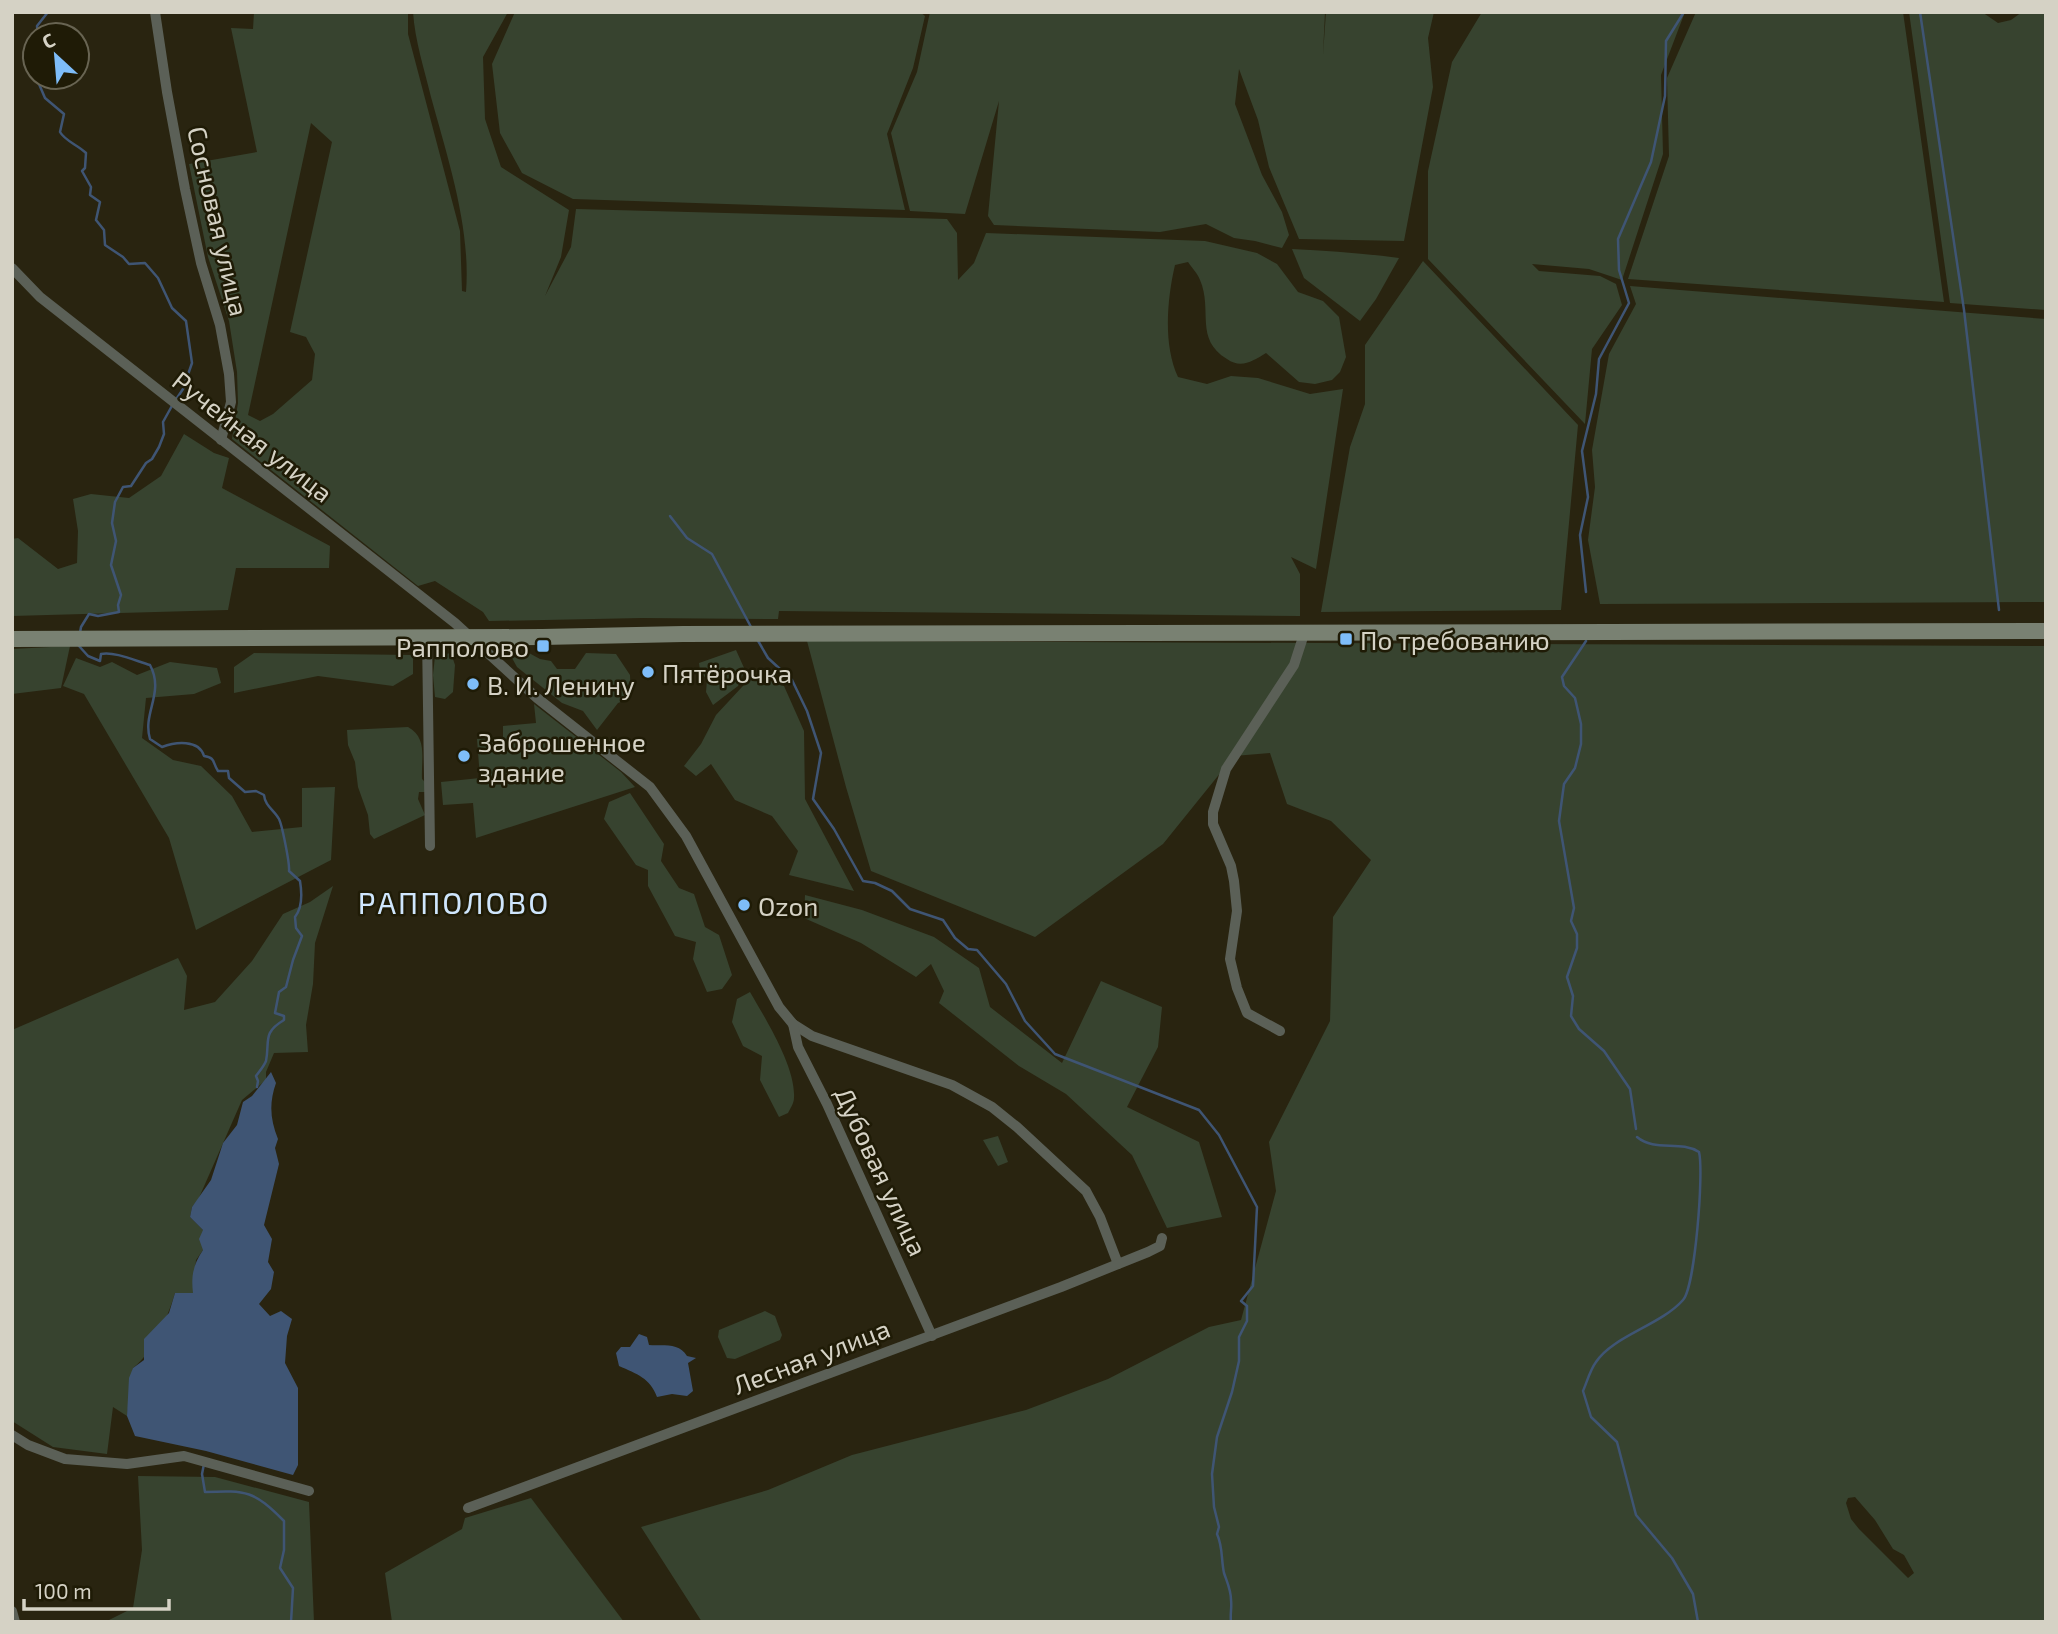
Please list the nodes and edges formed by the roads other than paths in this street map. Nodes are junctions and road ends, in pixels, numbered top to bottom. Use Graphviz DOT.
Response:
graph roads {
  1 [pos="155,12"];
  2 [pos="12,268"];
  3 [pos="221,440"];
  4 [pos="2046,631"];
  5 [pos="1304,634"];
  6 [pos="426,636"];
  7 [pos="470,636"];
  8 [pos="12,639"];
  9 [pos="430,846"];
  10 [pos="793,1024"];
  11 [pos="1280,1031"];
  12 [pos="1162,1238"];
  13 [pos="1118,1264"];
  14 [pos="932,1336"];
  15 [pos="12,1435"];
  16 [pos="309,1490"];
  17 [pos="468,1508"];
  18 [pos="12,1611"];
  19 [pos="15,1622"];
  1 -- 3 [label="street, Сосновая улица"];
  2 -- 3 [label="street, Ручейная улица"];
  3 -- 7 [label="street, Ручейная улица"];
  4 -- 5 [label="main road"];
  5 -- 7 [label="main road"];
  5 -- 11 [label="street"];
  6 -- 7 [label="main road"];
  6 -- 8 [label="main road"];
  6 -- 9 [label="street"];
  7 -- 10 [label="street, Ручейная улица"];
  10 -- 13 [label="street"];
  10 -- 14 [label="street, Дубовая улица"];
  12 -- 13 [label="street, Лесная улица"];
  13 -- 14 [label="street, Лесная улица"];
  14 -- 17 [label="street, Лесная улица"];
  15 -- 16 [label="street"];
  18 -- 19 [label="street"];
}
